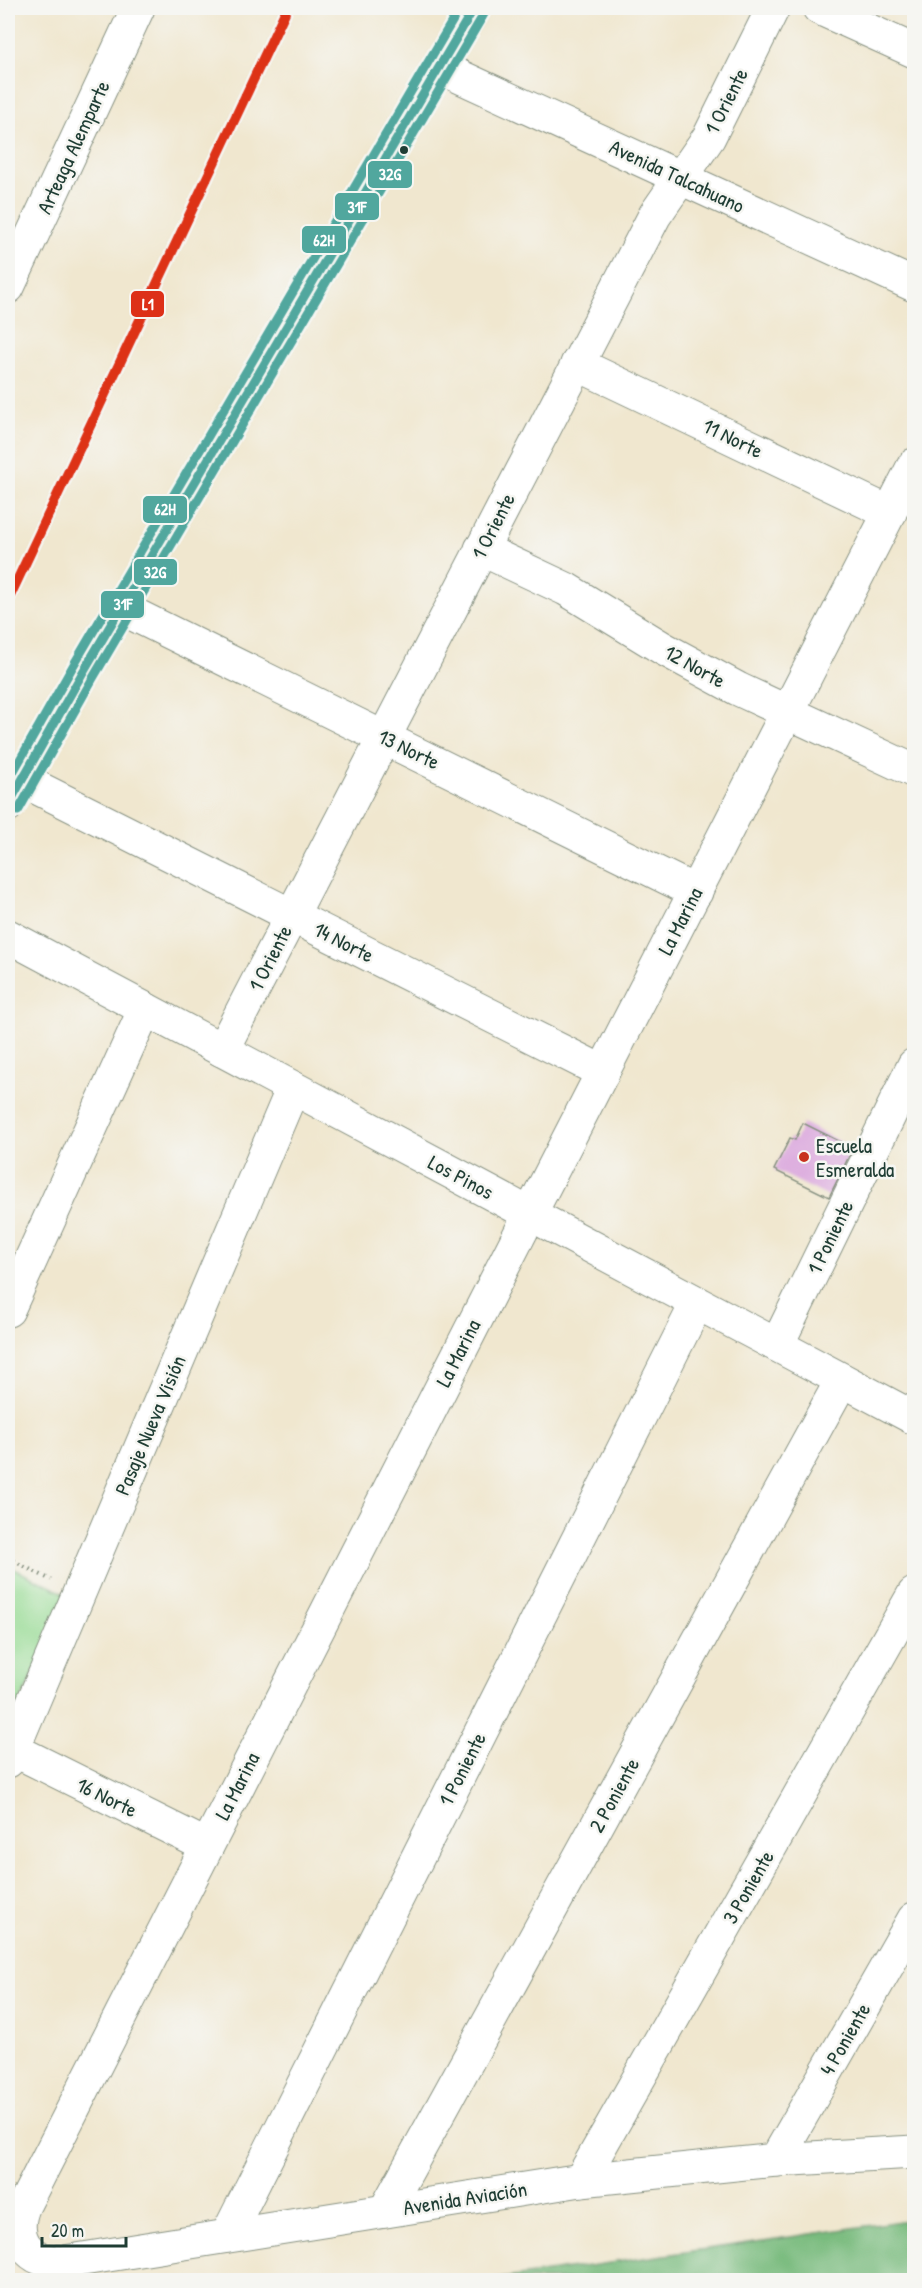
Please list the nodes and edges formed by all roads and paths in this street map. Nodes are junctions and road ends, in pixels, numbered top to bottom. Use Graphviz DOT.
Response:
graph roads {
  1 [pos="138,8"];
  2 [pos="474,8"];
  3 [pos="773,8"];
  4 [pos="819,8"];
  5 [pos="915,51"];
  6 [pos="439,66"];
  7 [pos="681,178"];
  8 [pos="915,285"];
  9 [pos="8,287"];
  10 [pos="577,364"];
  11 [pos="915,465"];
  12 [pos="890,513"];
  13 [pos="481,549"];
  14 [pos="121,608"];
  15 [pos="787,713"];
  16 [pos="384,737"];
  17 [pos="915,771"];
  18 [pos="15,792"];
  19 [pos="696,892"];
  20 [pos="291,916"];
  21 [pos="8,936"];
  22 [pos="145,1009"];
  23 [pos="222,1050"];
  24 [pos="915,1065"];
  25 [pos="603,1072"];
  26 [pos="293,1088"];
  27 [pos="530,1214"];
  28 [pos="697,1303"];
  29 [pos="8,1310"];
  30 [pos="777,1345"];
  31 [pos="842,1380"];
  32 [pos="915,1418"];
  33 [pos="8,1558"];
  34 [pos="79,1594"];
  35 [pos="915,1594"];
  36 [pos="9,1753"];
  37 [pos="207,1846"];
  38 [pos="915,1918"];
  39 [pos="915,2152"];
  40 [pos="776,2160"];
  41 [pos="581,2180"];
  42 [pos="385,2211"];
  43 [pos="227,2236"];
  44 [pos="16,2246"];
  1 -- 9 [label="street, Arteaga Alemparte"];
  2 -- 6 [label="street"];
  3 -- 7 [label="street, 1 Oriente"];
  4 -- 5 [label="street"];
  6 -- 7 [label="street, Avenida Talcahuano"];
  6 -- 14 [label="street"];
  7 -- 8 [label="street, Avenida Talcahuano"];
  7 -- 10 [label="street, 1 Oriente"];
  10 -- 12 [label="street, 11 Norte"];
  10 -- 13 [label="street, 1 Oriente"];
  11 -- 12 [label="street, La Marina"];
  12 -- 15 [label="street, La Marina"];
  13 -- 15 [label="street, 12 Norte"];
  13 -- 16 [label="street, 1 Oriente"];
  14 -- 16 [label="street, 13 Norte"];
  14 -- 18 [label="street"];
  15 -- 17 [label="street, 12 Norte"];
  15 -- 19 [label="street, La Marina"];
  16 -- 19 [label="street, 13 Norte"];
  16 -- 20 [label="street, 1 Oriente"];
  18 -- 20 [label="street, 14 Norte"];
  19 -- 25 [label="street, La Marina"];
  20 -- 23 [label="street, 1 Oriente"];
  20 -- 25 [label="street, 14 Norte"];
  21 -- 22 [label="street, Los Pinos"];
  22 -- 23 [label="street, Los Pinos"];
  22 -- 29 [label="street"];
  23 -- 26 [label="street, Los Pinos"];
  24 -- 30 [label="street, 1 Poniente"];
  25 -- 27 [label="street, La Marina"];
  26 -- 27 [label="street, Los Pinos"];
  26 -- 34 [label="street, Pasaje Nueva Visión"];
  27 -- 28 [label="street, Los Pinos"];
  27 -- 37 [label="street, La Marina"];
  28 -- 30 [label="street, Los Pinos"];
  28 -- 43 [label="street, 1 Poniente"];
  30 -- 31 [label="street, Los Pinos"];
  31 -- 32 [label="street, Los Pinos"];
  31 -- 42 [label="street, 2 Poniente"];
  33 -- 34 [label="path"];
  34 -- 36 [label="street, Pasaje Nueva Visión"];
  35 -- 41 [label="street, 3 Poniente"];
  36 -- 37 [label="street, 16 Norte"];
  37 -- 44 [label="street, La Marina"];
  38 -- 40 [label="street, 4 Poniente"];
  39 -- 40 [label="street, Avenida Aviación"];
  40 -- 41 [label="street, Avenida Aviación"];
  41 -- 42 [label="street, Avenida Aviación"];
  42 -- 43 [label="street, Avenida Aviación"];
  43 -- 44 [label="street, Avenida Aviación"];
}
